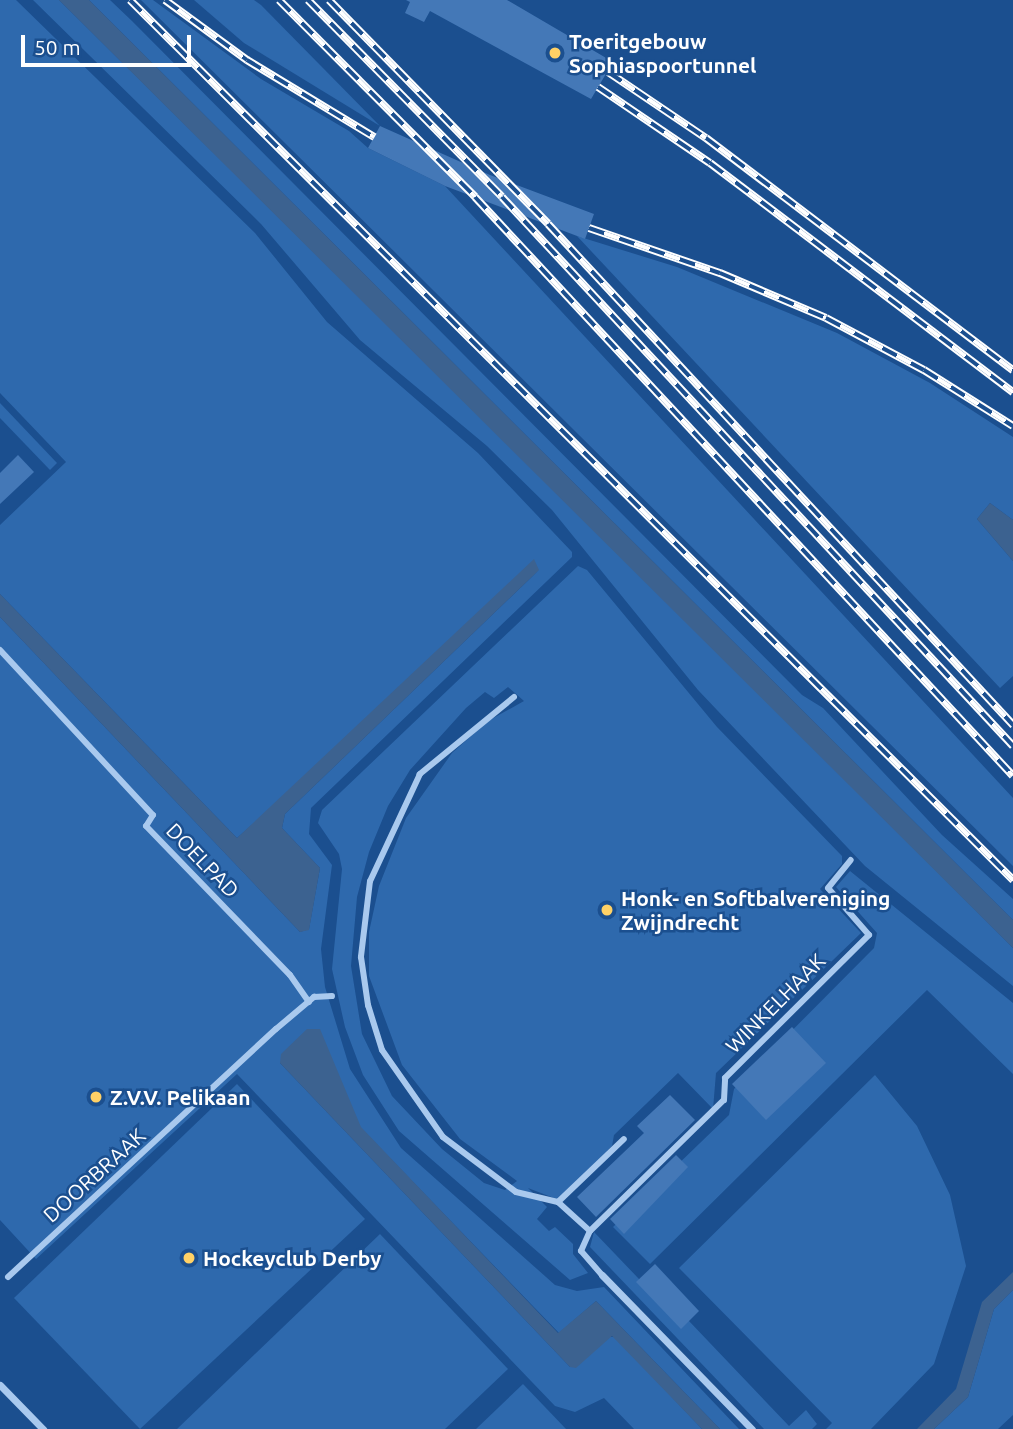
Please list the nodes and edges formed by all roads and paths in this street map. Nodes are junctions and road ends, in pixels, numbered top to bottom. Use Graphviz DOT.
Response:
graph roads {
  1 [pos="0,650"];
  2 [pos="513,697"];
  3 [pos="851,860"];
  4 [pos="332,996"];
  5 [pos="309,1002"];
  6 [pos="624,1139"];
  7 [pos="558,1202"];
  8 [pos="590,1231"];
  9 [pos="602,1275"];
  10 [pos="8,1277"];
  11 [pos="0,1385"];
  12 [pos="43,1429"];
  13 [pos="752,1429"];
  1 -- 5 [label="street, DOELPAD"];
  2 -- 7 [label="street"];
  3 -- 8 [label="street, WINKELHAAK"];
  4 -- 5 [label="street, DOORBRAAK"];
  5 -- 10 [label="street, DOORBRAAK"];
  6 -- 7 [label="street"];
  7 -- 8 [label="street"];
  8 -- 9 [label="street"];
  9 -- 13 [label="street"];
  11 -- 12 [label="street"];
}
